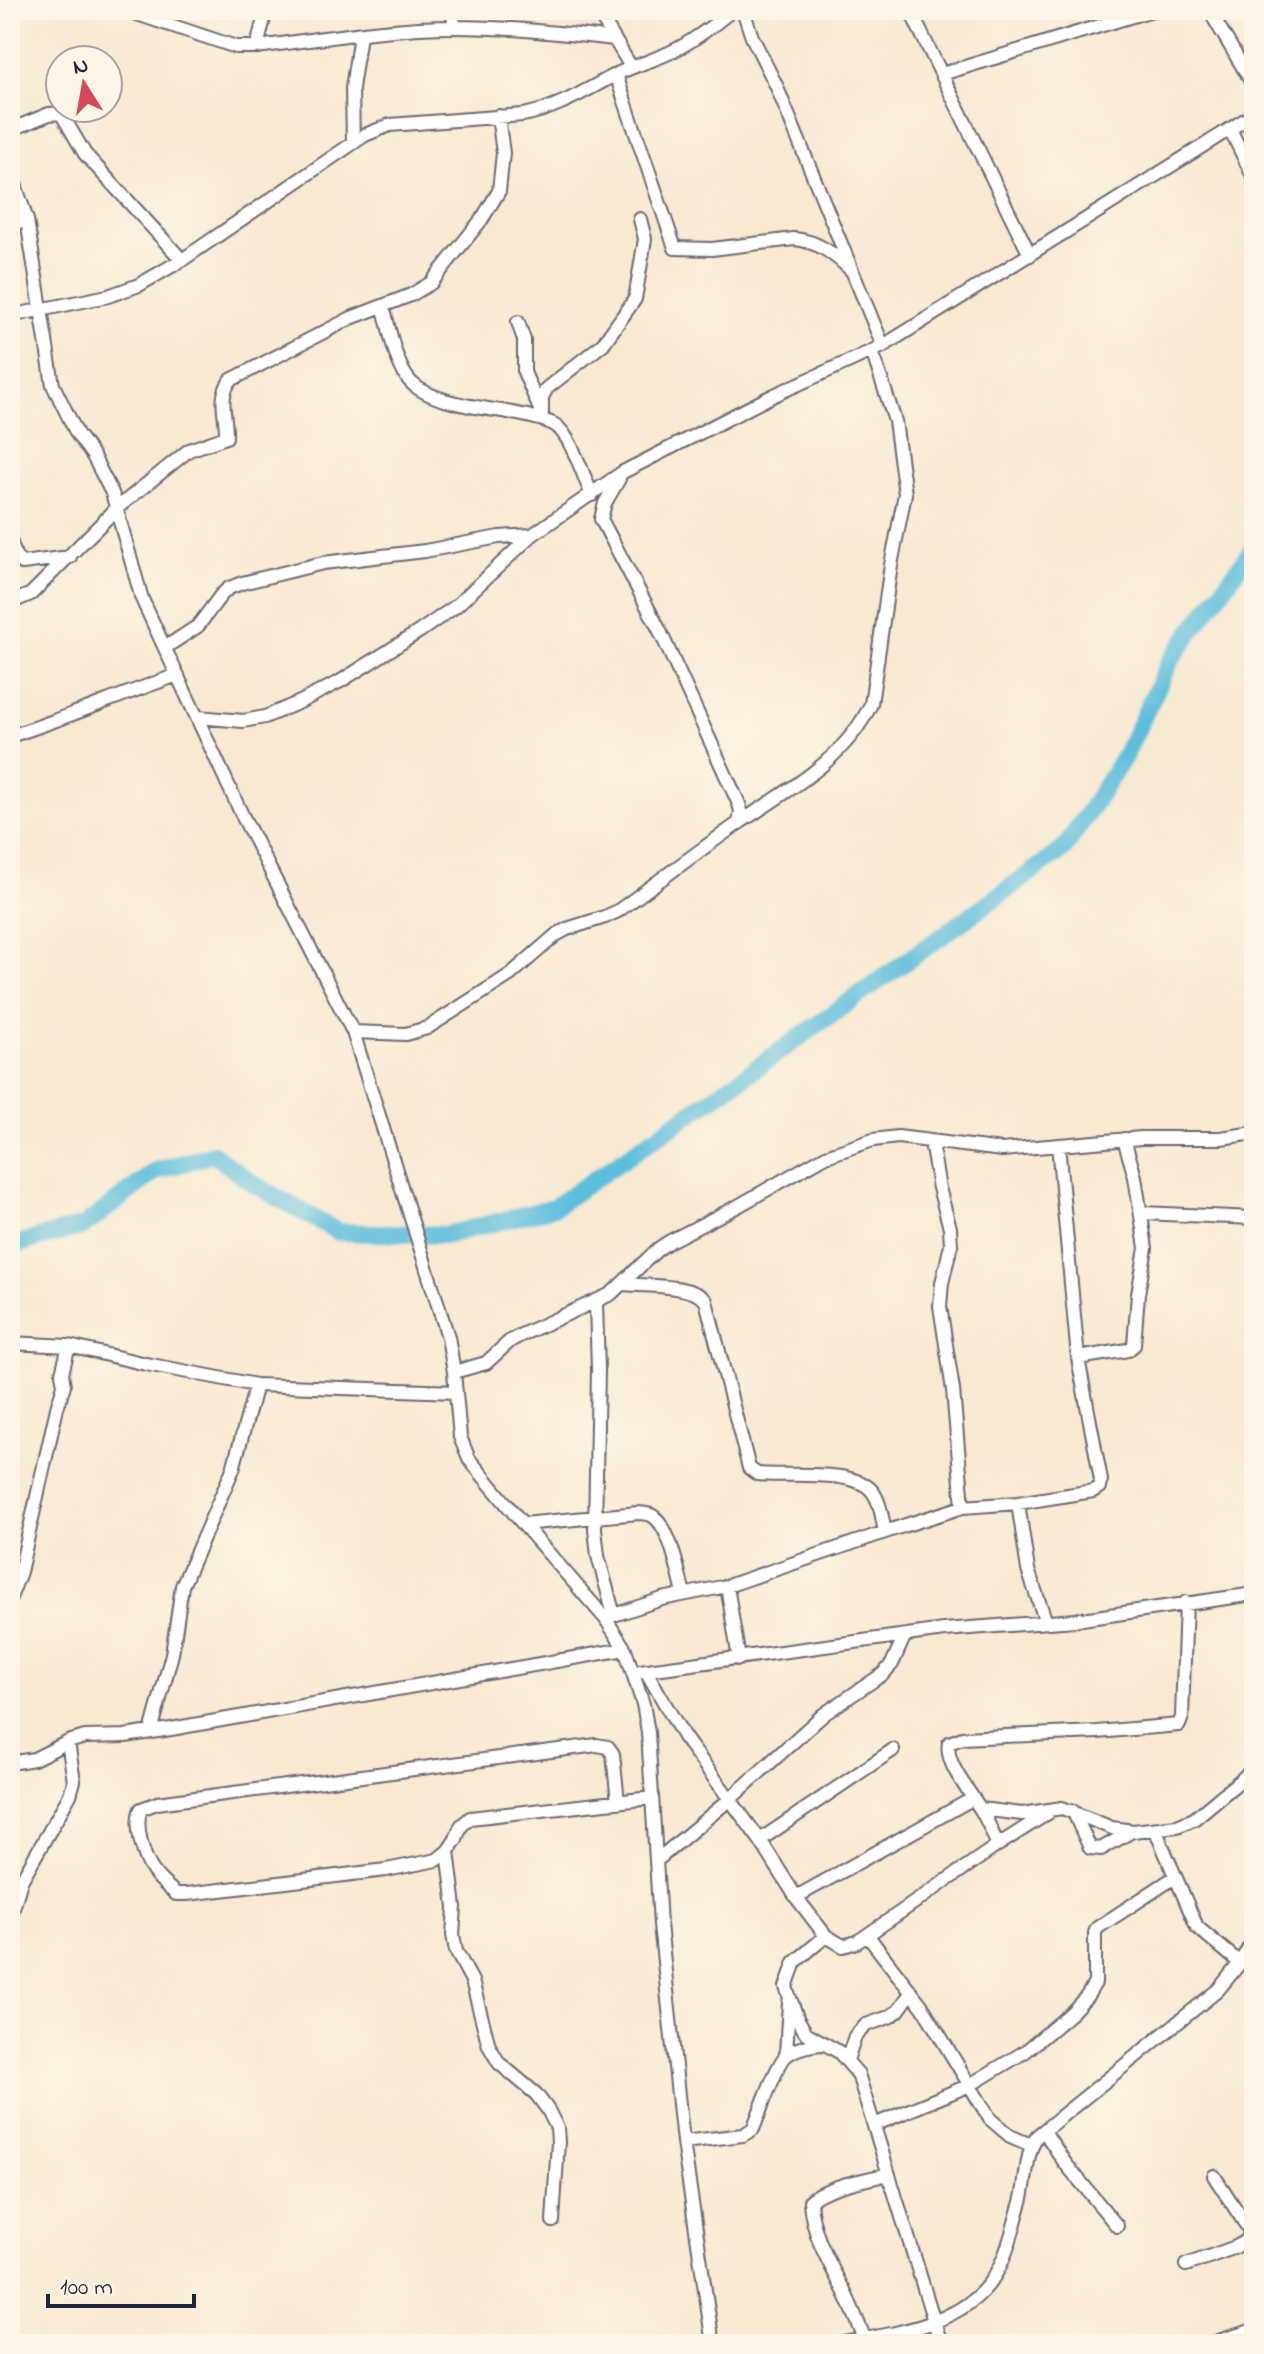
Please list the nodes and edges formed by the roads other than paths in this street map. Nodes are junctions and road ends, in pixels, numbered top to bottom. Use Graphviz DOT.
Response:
graph roads {
  1 [pos="125,10"];
  2 [pos="266,10"];
  3 [pos="453,10"];
  4 [pos="597,10"];
  5 [pos="732,10"];
  6 [pos="743,10"];
  7 [pos="910,10"];
  8 [pos="1152,10"];
  9 [pos="1209,10"];
  10 [pos="454,27"];
  11 [pos="360,35"];
  12 [pos="614,39"];
  13 [pos="257,47"];
  14 [pos="631,67"];
  15 [pos="942,74"];
  16 [pos="616,75"];
  17 [pos="1254,86"];
  18 [pos="1254,114"];
  19 [pos="498,116"];
  20 [pos="1230,129"];
  21 [pos="10,130"];
  22 [pos="353,143"];
  23 [pos="10,169"];
  24 [pos="1254,178"];
  25 [pos="640,219"];
  26 [pos="27,220"];
  27 [pos="10,224"];
  28 [pos="1030,255"];
  29 [pos="182,260"];
  30 [pos="851,270"];
  31 [pos="383,306"];
  32 [pos="42,308"];
  33 [pos="10,316"];
  34 [pos="518,322"];
  35 [pos="878,349"];
  36 [pos="544,418"];
  37 [pos="623,472"];
  38 [pos="592,495"];
  39 [pos="117,508"];
  40 [pos="532,535"];
  41 [pos="10,540"];
  42 [pos="70,557"];
  43 [pos="10,603"];
  44 [pos="166,647"];
  45 [pos="178,675"];
  46 [pos="198,717"];
  47 [pos="10,736"];
  48 [pos="739,823"];
  49 [pos="353,1032"];
  50 [pos="1254,1133"];
  51 [pos="1124,1139"];
  52 [pos="931,1142"];
  53 [pos="1058,1145"];
  54 [pos="1142,1213"];
  55 [pos="1254,1218"];
  56 [pos="623,1284"];
  57 [pos="596,1303"];
  58 [pos="10,1343"];
  59 [pos="69,1346"];
  60 [pos="1078,1358"];
  61 [pos="454,1372"];
  62 [pos="256,1385"];
  63 [pos="456,1392"];
  64 [pos="1018,1503"];
  65 [pos="963,1507"];
  66 [pos="594,1517"];
  67 [pos="523,1524"];
  68 [pos="885,1532"];
  69 [pos="727,1586"];
  70 [pos="684,1594"];
  71 [pos="1254,1594"];
  72 [pos="10,1598"];
  73 [pos="1186,1602"];
  74 [pos="610,1616"];
  75 [pos="1046,1622"];
  76 [pos="904,1637"];
  77 [pos="625,1649"];
  78 [pos="739,1659"];
  79 [pos="640,1671"];
  80 [pos="151,1732"];
  81 [pos="68,1742"];
  82 [pos="893,1750"];
  83 [pos="10,1763"];
  84 [pos="1254,1769"];
  85 [pos="651,1798"];
  86 [pos="729,1800"];
  87 [pos="618,1802"];
  88 [pos="977,1804"];
  89 [pos="1054,1810"];
  90 [pos="1073,1811"];
  91 [pos="1155,1829"];
  92 [pos="1133,1831"];
  93 [pos="760,1840"];
  94 [pos="998,1845"];
  95 [pos="448,1851"];
  96 [pos="656,1861"];
  97 [pos="1175,1877"];
  98 [pos="15,1882"];
  99 [pos="796,1897"];
  100 [pos="10,1919"];
  101 [pos="867,1935"];
  102 [pos="826,1936"];
  103 [pos="1254,1939"];
  104 [pos="1240,1963"];
  105 [pos="911,1993"];
  106 [pos="790,1999"];
  107 [pos="826,2044"];
  108 [pos="786,2055"];
  109 [pos="847,2060"];
  110 [pos="970,2085"];
  111 [pos="874,2125"];
  112 [pos="1044,2131"];
  113 [pos="683,2142"];
  114 [pos="1031,2145"];
  115 [pos="888,2174"];
  116 [pos="1214,2176"];
  117 [pos="553,2221"];
  118 [pos="1117,2226"];
  119 [pos="1252,2237"];
  120 [pos="1254,2260"];
  121 [pos="1186,2265"];
  122 [pos="935,2322"];
  123 [pos="1254,2330"];
  124 [pos="865,2339"];
  125 [pos="713,2344"];
  126 [pos="838,2344"];
  127 [pos="941,2344"];
  128 [pos="1209,2344"];
  1 -- 13 [label="street"];
  2 -- 13 [label="street"];
  3 -- 10 [label="street"];
  4 -- 12 [label="street"];
  5 -- 14 [label="street"];
  6 -- 30 [label="street"];
  7 -- 15 [label="street"];
  8 -- 15 [label="street"];
  9 -- 17 [label="street"];
  10 -- 11 [label="street"];
  10 -- 12 [label="street"];
  11 -- 13 [label="street"];
  11 -- 22 [label="street"];
  12 -- 14 [label="street"];
  14 -- 16 [label="street"];
  15 -- 28 [label="street"];
  16 -- 19 [label="street"];
  16 -- 30 [label="street"];
  18 -- 20 [label="street"];
  19 -- 22 [label="street"];
  19 -- 31 [label="street"];
  20 -- 24 [label="street"];
  20 -- 28 [label="street"];
  21 -- 29 [label="street"];
  22 -- 29 [label="street"];
  23 -- 26 [label="street"];
  25 -- 36 [label="street"];
  26 -- 27 [label="street"];
  26 -- 32 [label="street"];
  28 -- 35 [label="street"];
  29 -- 32 [label="street"];
  30 -- 35 [label="street"];
  31 -- 36 [label="street"];
  31 -- 39 [label="street"];
  32 -- 33 [label="street"];
  32 -- 39 [label="street"];
  34 -- 36 [label="street"];
  35 -- 37 [label="street"];
  35 -- 48 [label="street"];
  36 -- 38 [label="street"];
  37 -- 38 [label="street"];
  37 -- 48 [label="street"];
  38 -- 40 [label="street"];
  39 -- 42 [label="street"];
  39 -- 44 [label="street"];
  40 -- 44 [label="street"];
  40 -- 46 [label="street"];
  41 -- 42 [label="street"];
  42 -- 43 [label="street"];
  44 -- 45 [label="street"];
  45 -- 46 [label="street"];
  45 -- 47 [label="street"];
  46 -- 49 [label="street"];
  48 -- 49 [label="street"];
  49 -- 61 [label="street"];
  50 -- 51 [label="street"];
  51 -- 53 [label="street"];
  51 -- 54 [label="street"];
  52 -- 53 [label="street"];
  52 -- 56 [label="street"];
  52 -- 65 [label="street"];
  53 -- 60 [label="street"];
  54 -- 55 [label="street"];
  54 -- 60 [label="street"];
  56 -- 57 [label="street"];
  56 -- 68 [label="street"];
  57 -- 61 [label="street"];
  57 -- 66 [label="street"];
  58 -- 59 [label="street"];
  59 -- 62 [label="street"];
  59 -- 72 [label="street"];
  60 -- 64 [label="street"];
  61 -- 63 [label="street"];
  62 -- 63 [label="street"];
  62 -- 80 [label="street"];
  63 -- 67 [label="street"];
  64 -- 65 [label="street"];
  64 -- 75 [label="street"];
  65 -- 68 [label="street"];
  66 -- 67 [label="street"];
  66 -- 70 [label="street"];
  66 -- 74 [label="street"];
  67 -- 74 [label="street"];
  68 -- 69 [label="street"];
  69 -- 70 [label="street"];
  69 -- 78 [label="street"];
  70 -- 74 [label="street"];
  71 -- 73 [label="street"];
  73 -- 75 [label="street"];
  73 -- 88 [label="street"];
  74 -- 77 [label="street"];
  75 -- 76 [label="street"];
  76 -- 78 [label="street"];
  76 -- 86 [label="street"];
  77 -- 79 [label="street"];
  77 -- 80 [label="street"];
  78 -- 79 [label="street"];
  79 -- 85 [label="street"];
  79 -- 86 [label="street"];
  80 -- 81 [label="street"];
  81 -- 83 [label="street"];
  81 -- 98 [label="street"];
  82 -- 93 [label="street"];
  84 -- 91 [label="street"];
  85 -- 87 [label="street"];
  85 -- 96 [label="street"];
  86 -- 93 [label="street"];
  86 -- 96 [label="street"];
  87 -- 95 [label="street"];
  87 -- 95 [label="street"];
  88 -- 89 [label="street"];
  88 -- 94 [label="street"];
  88 -- 99 [label="street"];
  89 -- 90 [label="street"];
  89 -- 94 [label="street"];
  90 -- 92 [label="street"];
  90 -- 92 [label="street"];
  91 -- 92 [label="street"];
  91 -- 97 [label="street"];
  93 -- 99 [label="street"];
  94 -- 101 [label="street"];
  95 -- 117 [label="street"];
  96 -- 113 [label="street"];
  97 -- 104 [label="street"];
  97 -- 110 [label="street"];
  98 -- 100 [label="street"];
  99 -- 102 [label="street"];
  101 -- 102 [label="street"];
  101 -- 105 [label="street"];
  102 -- 106 [label="street"];
  103 -- 104 [label="street"];
  104 -- 112 [label="street"];
  105 -- 109 [label="street"];
  105 -- 110 [label="street"];
  106 -- 107 [label="street"];
  106 -- 108 [label="street"];
  107 -- 108 [label="street"];
  107 -- 109 [label="street"];
  108 -- 113 [label="street"];
  109 -- 111 [label="street"];
  110 -- 111 [label="street"];
  110 -- 114 [label="street"];
  111 -- 115 [label="street"];
  112 -- 114 [label="street"];
  112 -- 118 [label="street"];
  113 -- 125 [label="street"];
  114 -- 122 [label="street"];
  115 -- 122 [label="street"];
  115 -- 124 [label="street"];
  116 -- 119 [label="street"];
  119 -- 120 [label="street"];
  119 -- 121 [label="street"];
  122 -- 124 [label="street"];
  122 -- 127 [label="street"];
  123 -- 128 [label="street"];
  124 -- 126 [label="street"];
}
